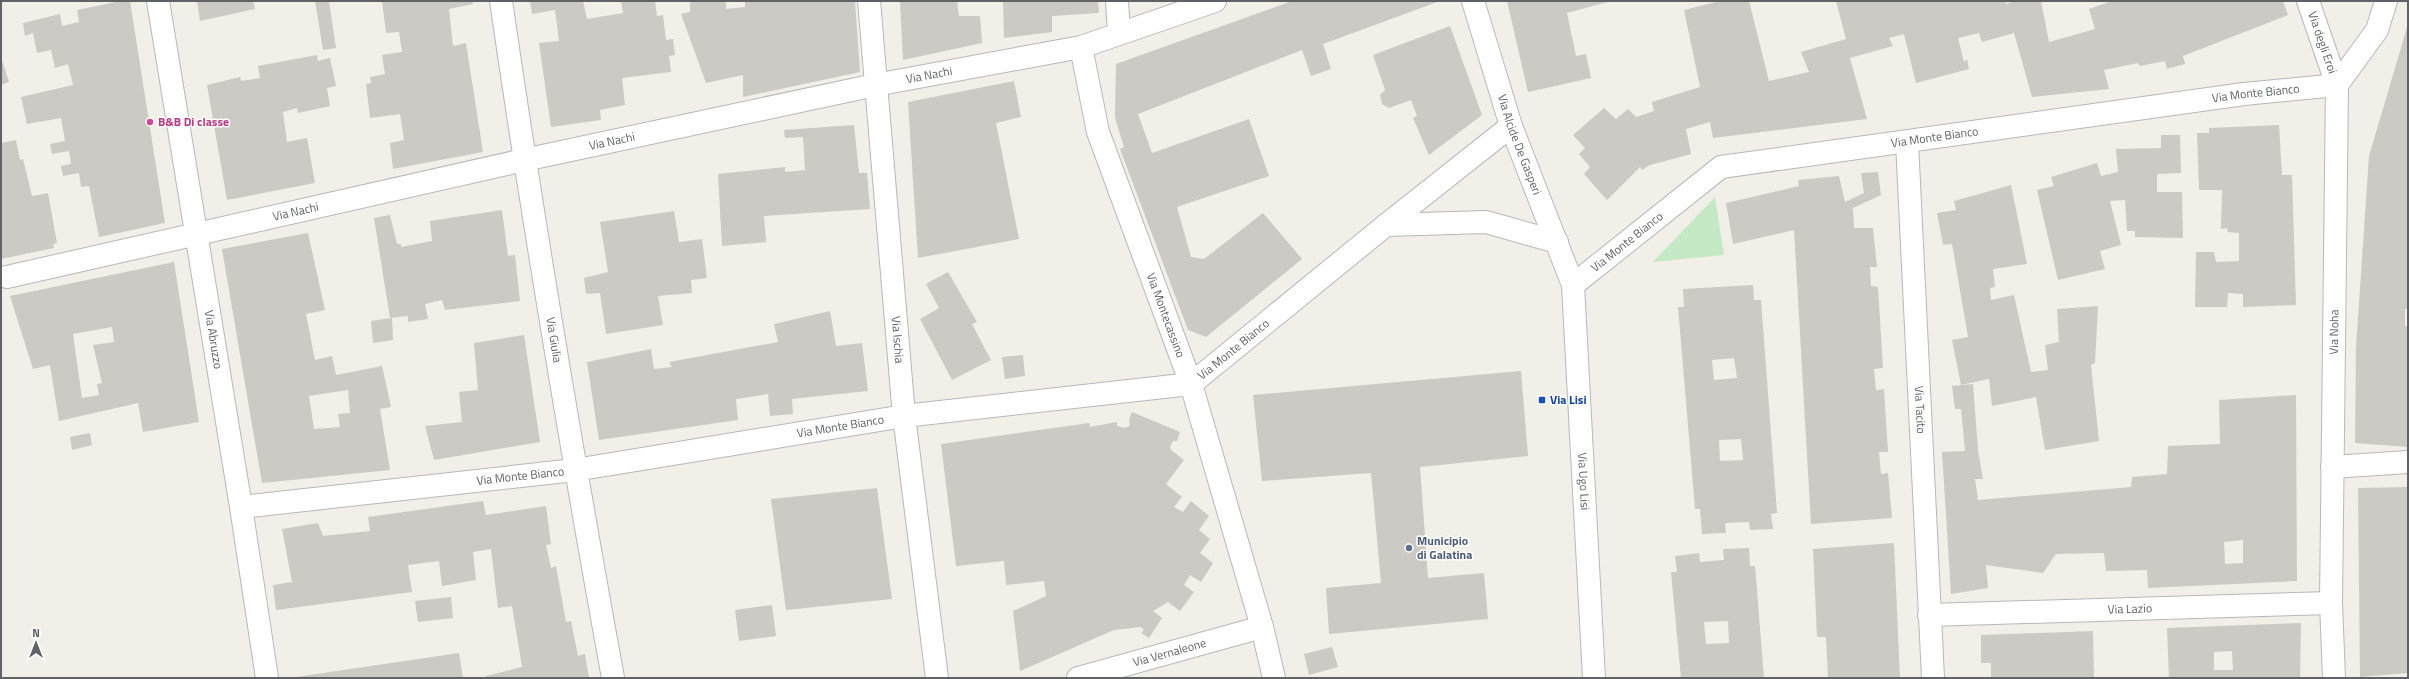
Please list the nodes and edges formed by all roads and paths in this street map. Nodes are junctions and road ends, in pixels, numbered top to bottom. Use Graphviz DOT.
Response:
graph roads {
  1 [pos="158,1"];
  2 [pos="501,1"];
  3 [pos="869,1"];
  4 [pos="1117,1"];
  5 [pos="1215,1"];
  6 [pos="1473,1"];
  7 [pos="2308,1"];
  8 [pos="2386,1"];
  9 [pos="1119,33"];
  10 [pos="1082,47"];
  11 [pos="875,85"];
  12 [pos="2337,85"];
  13 [pos="1511,126"];
  14 [pos="1907,142"];
  15 [pos="524,160"];
  16 [pos="1386,225"];
  17 [pos="196,234"];
  18 [pos="1556,242"];
  19 [pos="7,277"];
  20 [pos="1573,285"];
  21 [pos="1191,384"];
  22 [pos="904,416"];
  23 [pos="2408,462"];
  24 [pos="2332,467"];
  25 [pos="575,470"];
  26 [pos="241,507"];
  27 [pos="2331,603"];
  28 [pos="1929,615"];
  29 [pos="1262,627"];
  30 [pos="266,678"];
  31 [pos="613,678"];
  32 [pos="937,678"];
  33 [pos="1078,678"];
  34 [pos="1274,678"];
  35 [pos="1594,678"];
  36 [pos="1933,678"];
  37 [pos="2334,678"];
  1 -- 17 [label="street, Via Abruzzo"];
  2 -- 15 [label="street, Via Giulia"];
  3 -- 11 [label="street, Via Ischia"];
  4 -- 9 [label="street"];
  5 -- 9 [label="street, Via Nachi"];
  6 -- 13 [label="street, Via Alcide De Gasperi"];
  7 -- 12 [label="street, Via degli Eroi"];
  8 -- 12 [label="street"];
  9 -- 10 [label="street, Via Nachi"];
  10 -- 11 [label="street, Via Nachi"];
  10 -- 21 [label="street, Via Montecassino"];
  11 -- 15 [label="street, Via Nachi"];
  11 -- 22 [label="street, Via Ischia"];
  12 -- 14 [label="street, Via Monte Bianco"];
  12 -- 24 [label="street, Via Noha"];
  13 -- 16 [label="street, Via Monte Bianco"];
  13 -- 18 [label="street, Via Alcide De Gasperi"];
  14 -- 20 [label="street, Via Monte Bianco"];
  14 -- 28 [label="street, Via Tacito"];
  15 -- 17 [label="street, Via Nachi"];
  15 -- 25 [label="street, Via Giulia"];
  16 -- 18 [label="street"];
  16 -- 21 [label="street, Via Monte Bianco"];
  17 -- 19 [label="street, Via Nachi"];
  17 -- 26 [label="street, Via Abruzzo"];
  18 -- 20 [label="street, Via Alcide De Gasperi"];
  20 -- 35 [label="street, Via Ugo Lisi"];
  21 -- 22 [label="street, Via Monte Bianco"];
  21 -- 29 [label="street, Via Montecassino"];
  22 -- 25 [label="street, Via Monte Bianco"];
  22 -- 32 [label="street, Via Ischia"];
  23 -- 24 [label="street"];
  24 -- 27 [label="street, Via Noha"];
  25 -- 26 [label="street, Via Monte Bianco"];
  25 -- 31 [label="street, Via Giulia"];
  26 -- 30 [label="street, Via Abruzzo"];
  27 -- 28 [label="street, Via Lazio"];
  27 -- 37 [label="street, Via Noha"];
  28 -- 36 [label="street, Via Tacito"];
  29 -- 33 [label="street, Via Vernaleone"];
  29 -- 34 [label="street, Via Montecassino"];
}
